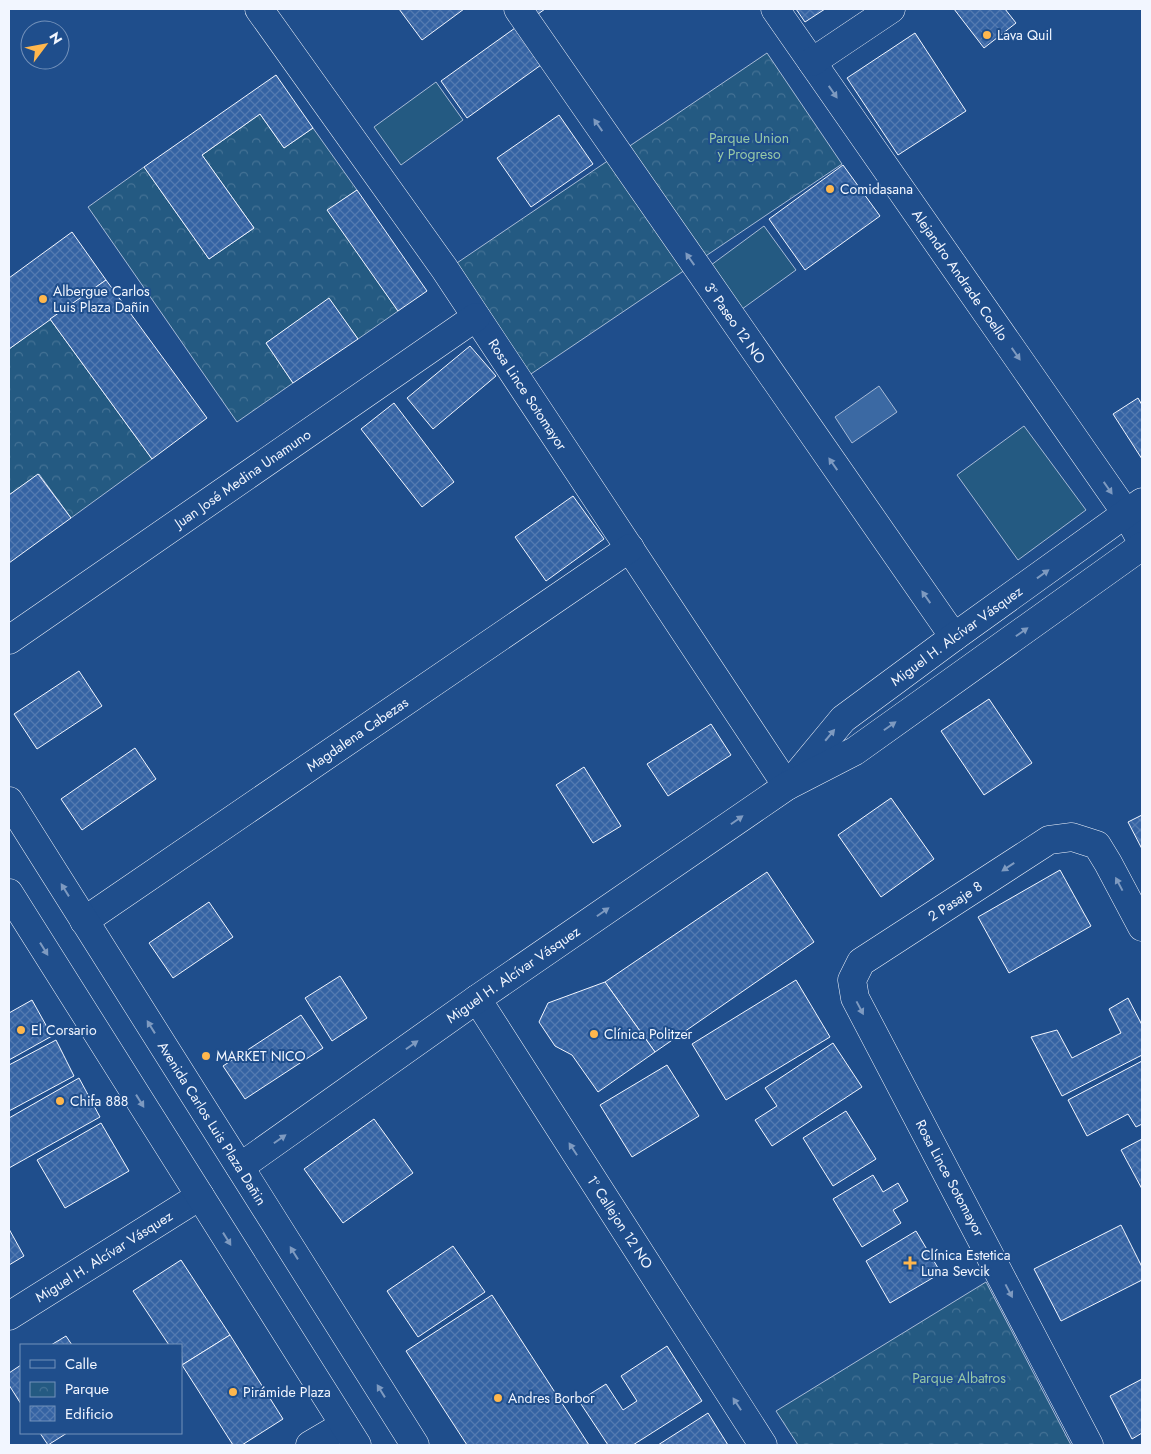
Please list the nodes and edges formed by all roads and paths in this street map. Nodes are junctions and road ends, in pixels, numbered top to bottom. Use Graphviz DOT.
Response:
graph roads {
  1 [pos="259,9"];
  2 [pos="518,9"];
  3 [pos="775,9"];
  4 [pos="890,9"];
  5 [pos="812,62"];
  6 [pos="476,316"];
  7 [pos="1134,508"];
  8 [pos="1142,542"];
  9 [pos="1142,546"];
  10 [pos="630,548"];
  11 [pos="954,637"];
  12 [pos="9,640"];
  13 [pos="787,786"];
  14 [pos="9,801"];
  15 [pos="9,893"];
  16 [pos="84,921"];
  17 [pos="1142,927"];
  18 [pos="860,962"];
  19 [pos="477,999"];
  20 [pos="240,1167"];
  21 [pos="200,1196"];
  22 [pos="9,1316"];
  23 [pos="350,1435"];
  24 [pos="310,1445"];
  25 [pos="415,1445"];
  26 [pos="763,1445"];
  27 [pos="1089,1445"];
  1 -- 6 [label="street, Rosa Lince Sotomayor"];
  11 -- 2 [label="street, 3º Paseo 12 NO, one-way"];
  3 -- 5 [label="street, Alejandro Andrade Coello"];
  4 -- 5 [label="street"];
  5 -- 7 [label="street, Alejandro Andrade Coello, one-way"];
  6 -- 10 [label="street, Rosa Lince Sotomayor"];
  6 -- 12 [label="street, Juan José Medina Unamuno"];
  7 -- 8 [label="street, Alejandro Andrade Coello"];
  11 -- 7 [label="street, Miguel H. Alcívar Vásquez, one-way"];
  13 -- 9 [label="street, Miguel H. Alcívar Vásquez, one-way"];
  10 -- 13 [label="street, Rosa Lince Sotomayor"];
  10 -- 16 [label="street, Magdalena Cabezas"];
  13 -- 11 [label="street, Miguel H. Alcívar Vásquez, one-way"];
  19 -- 13 [label="street, Miguel H. Alcívar Vásquez, one-way"];
  16 -- 14 [label="street, Avenida Carlos Luis Plaza Dañin, one-way"];
  15 -- 21 [label="street, one-way"];
  20 -- 16 [label="street, Avenida Carlos Luis Plaza Dañin, one-way"];
  17 -- 18 [label="street, 2 Pasaje 8, one-way"];
  18 -- 27 [label="street, Rosa Lince Sotomayor, one-way"];
  20 -- 19 [label="street, Miguel H. Alcívar Vásquez, one-way"];
  26 -- 19 [label="street, 1º Callejon 12 NO, one-way"];
  25 -- 20 [label="street, Avenida Carlos Luis Plaza Dañin, one-way"];
  21 -- 22 [label="street, Miguel H. Alcívar Vásquez"];
  21 -- 23 [label="street, one-way"];
  23 -- 24 [label="street"];
}
